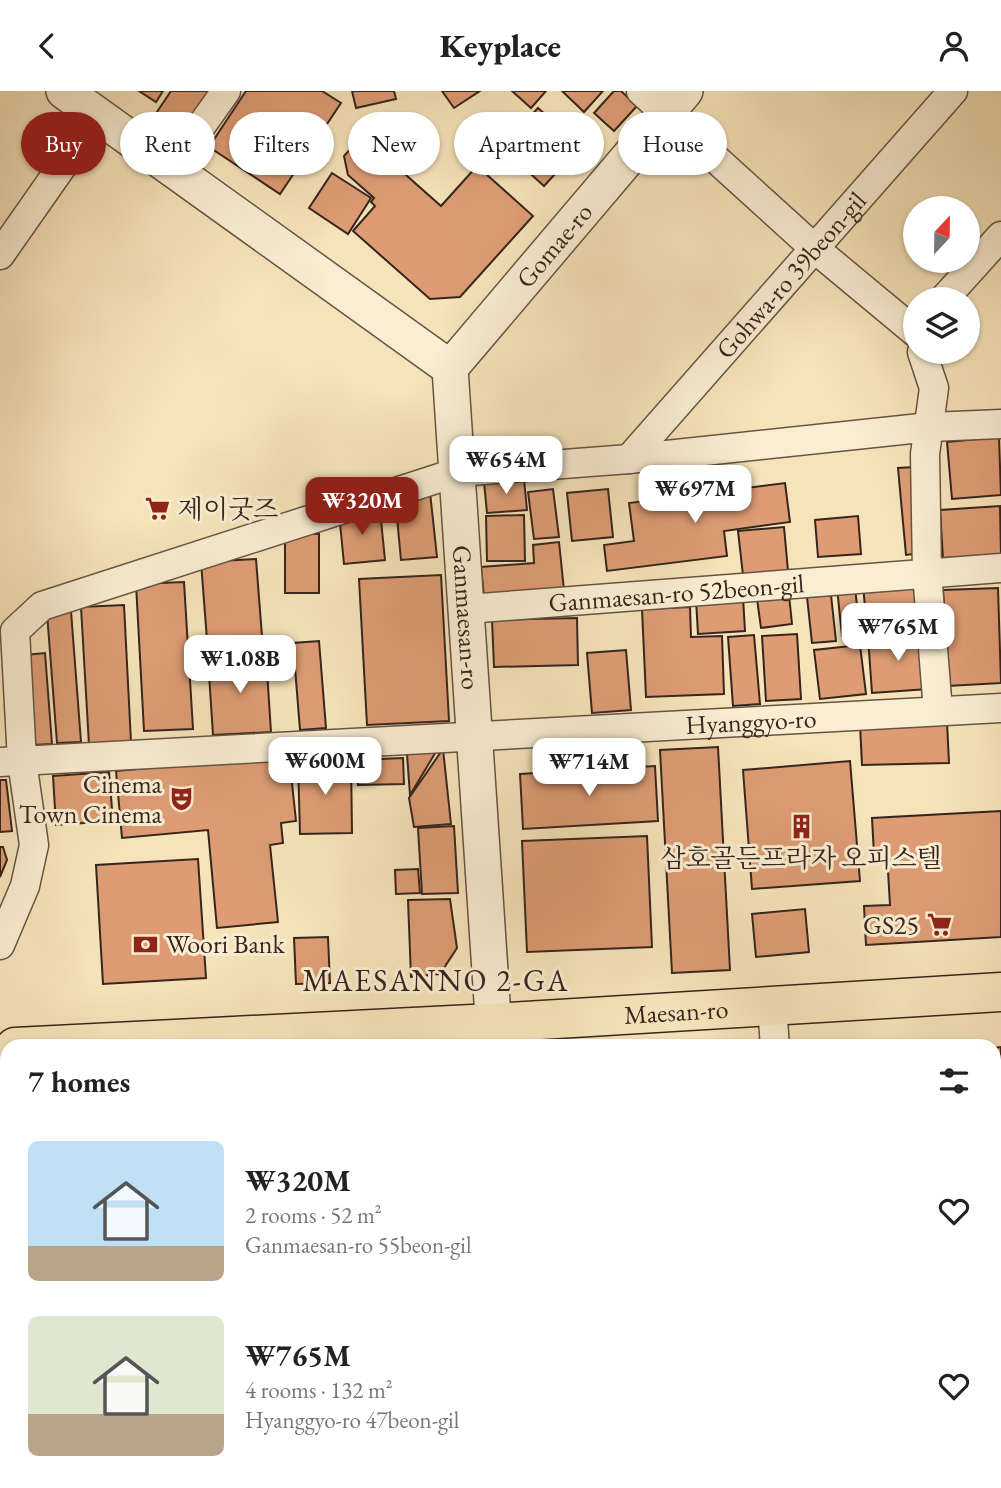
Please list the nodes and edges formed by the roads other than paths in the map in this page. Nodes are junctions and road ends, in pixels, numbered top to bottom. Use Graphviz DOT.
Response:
graph roads {
  1 [pos="64,91"];
  2 [pos="226,91"];
  3 [pos="953,91"];
  4 [pos="664,98"];
  5 [pos="94,112"];
  6 [pos="211,112"];
  7 [pos="56,175"];
  8 [pos="183,175"];
  9 [pos="1001,236"];
  10 [pos="814,249"];
  11 [pos="0,255"];
  12 [pos="955,287"];
  13 [pos="903,322"];
  14 [pos="926,364"];
  15 [pos="450,368"];
  16 [pos="1001,424"];
  17 [pos="930,428"];
  18 [pos="629,459"];
  19 [pos="458,472"];
  20 [pos="1001,568"];
  21 [pos="928,573"];
  22 [pos="467,609"];
  23 [pos="1001,708"];
  24 [pos="938,711"];
  25 [pos="0,735"];
  26 [pos="477,737"];
  27 [pos="11,761"];
  28 [pos="0,945"];
  29 [pos="1001,992"];
  30 [pos="772,1006"];
  31 [pos="494,1035"];
  32 [pos="333,1039"];
  33 [pos="774,1039"];
  1 -- 5 [label="street"];
  2 -- 6 [label="street"];
  3 -- 10 [label="street, Gohwa-ro 39beon-gil"];
  4 -- 10 [label="street"];
  4 -- 15 [label="street, Gomae-ro"];
  7 -- 11 [label="street"];
  8 -- 15 [label="street"];
  9 -- 12 [label="street"];
  10 -- 13 [label="street"];
  10 -- 18 [label="street, Gohwa-ro 39beon-gil"];
  14 -- 17 [label="street"];
  15 -- 19 [label="street, Ganmaesan-ro"];
  16 -- 17 [label="street"];
  17 -- 18 [label="street"];
  17 -- 21 [label="street"];
  18 -- 19 [label="street"];
  19 -- 22 [label="street, Ganmaesan-ro"];
  19 -- 27 [label="street"];
  20 -- 21 [label="street, Ganmaesan-ro 52beon-gil"];
  21 -- 22 [label="street, Ganmaesan-ro 52beon-gil"];
  21 -- 24 [label="street"];
  22 -- 26 [label="street, Ganmaesan-ro"];
  23 -- 24 [label="street, Hyanggyo-ro"];
  24 -- 26 [label="street, Hyanggyo-ro"];
  25 -- 27 [label="street"];
  26 -- 27 [label="street, Hyanggyo-ro"];
  26 -- 31 [label="street, Ganmaesan-ro"];
  27 -- 28 [label="street"];
  29 -- 30 [label="main road, Maesan-ro"];
  30 -- 31 [label="main road, Maesan-ro"];
  30 -- 33 [label="street"];
  31 -- 32 [label="main road, Maesan-ro"];
}
